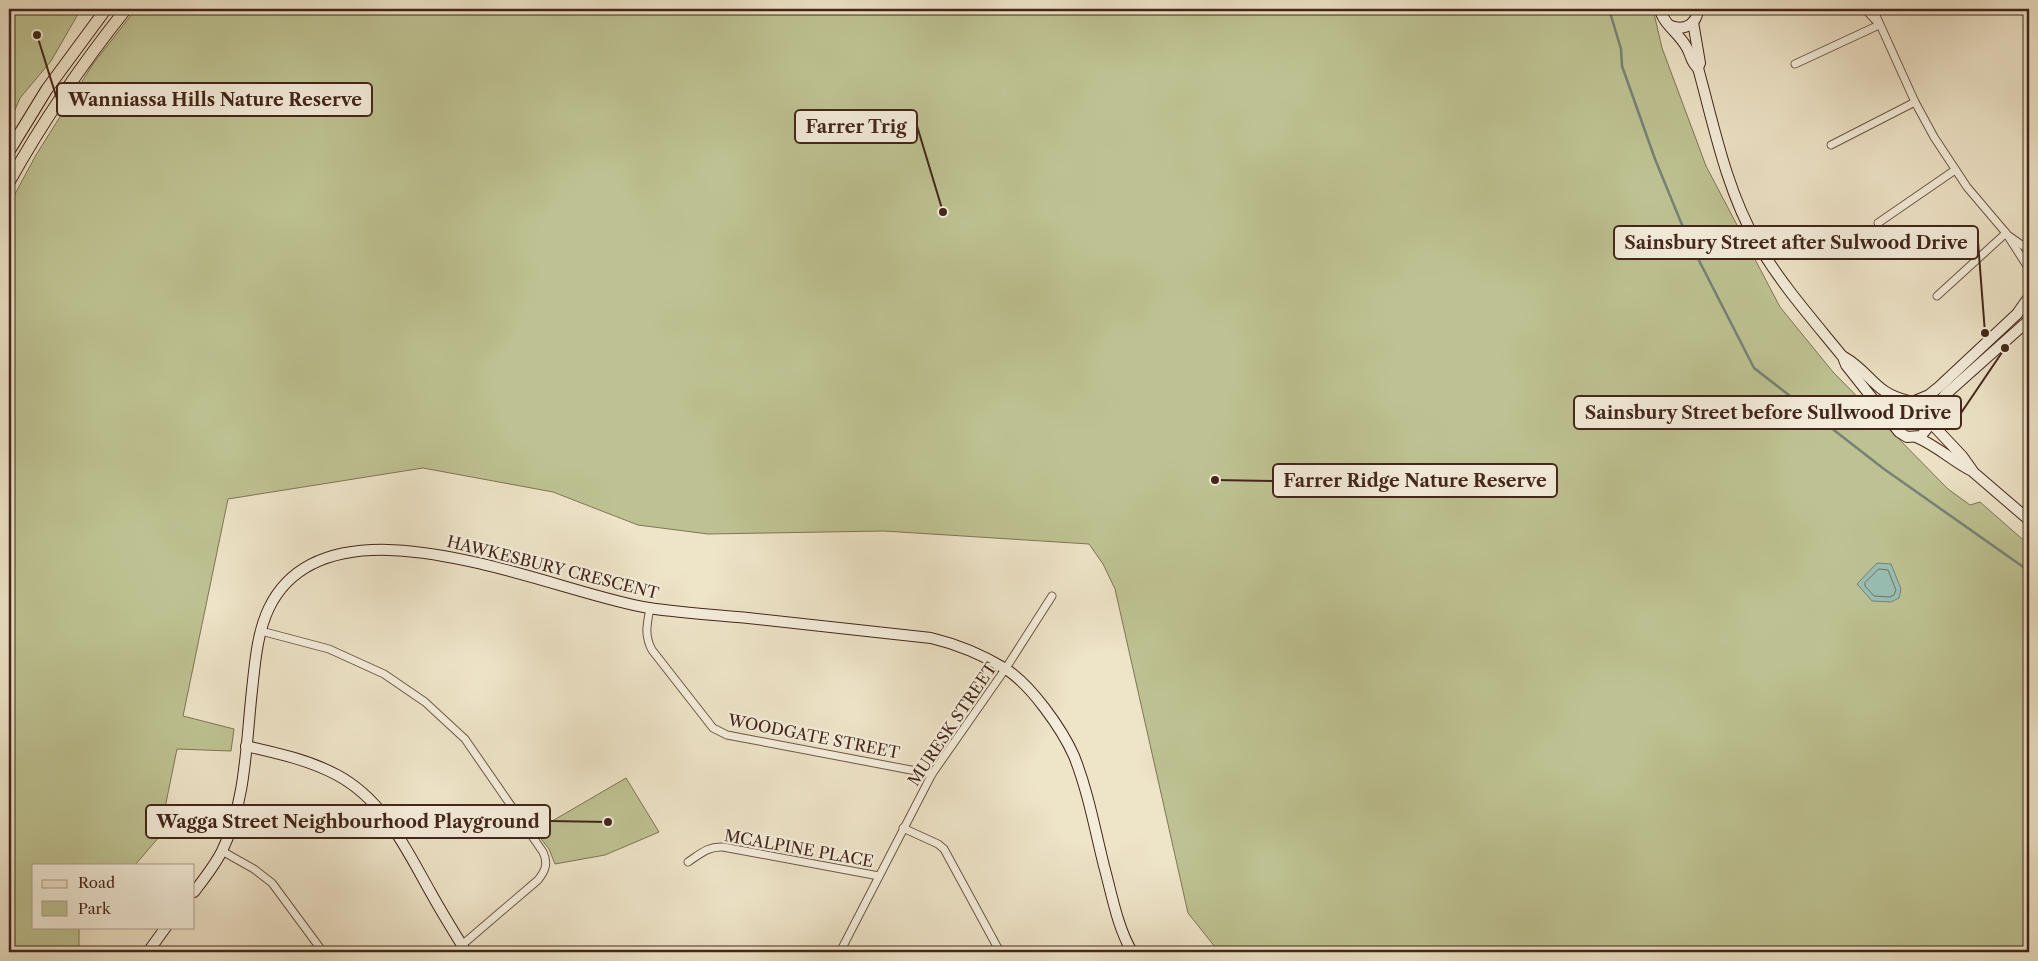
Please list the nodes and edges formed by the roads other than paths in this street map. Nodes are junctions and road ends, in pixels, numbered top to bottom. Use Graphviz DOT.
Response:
graph roads {
  1 [pos="106,9"];
  2 [pos="126,9"];
  3 [pos="1660,9"];
  4 [pos="1710,9"];
  5 [pos="1866,9"];
  6 [pos="1873,9"];
  7 [pos="1696,16"];
  8 [pos="1671,26"];
  9 [pos="1879,26"];
  10 [pos="1795,64"];
  11 [pos="1698,68"];
  12 [pos="1915,102"];
  13 [pos="1831,145"];
  14 [pos="9,151"];
  15 [pos="1955,170"];
  16 [pos="9,182"];
  17 [pos="1878,223"];
  18 [pos="2006,233"];
  19 [pos="2029,250"];
  20 [pos="2029,269"];
  21 [pos="1937,296"];
  22 [pos="2029,297"];
  23 [pos="2029,320"];
  24 [pos="1843,357"];
  25 [pos="1911,402"];
  26 [pos="1930,421"];
  27 [pos="1896,428"];
  28 [pos="1916,437"];
  29 [pos="1972,471"];
  30 [pos="2029,520"];
  31 [pos="1052,596"];
  32 [pos="650,608"];
  33 [pos="261,631"];
  34 [pos="1006,668"];
  35 [pos="246,746"];
  36 [pos="932,774"];
  37 [pos="903,828"];
  38 [pos="222,851"];
  39 [pos="688,862"];
  40 [pos="879,876"];
  41 [pos="195,891"];
  42 [pos="165,928"];
  43 [pos="464,949"];
  44 [pos="148,952"];
  45 [pos="323,952"];
  46 [pos="840,952"];
  47 [pos="1000,952"];
  48 [pos="1132,952"];
  1 -- 14 [label="main road"];
  2 -- 16 [label="main road"];
  3 -- 8 [label="street"];
  4 -- 7 [label="street"];
  5 -- 9 [label="street"];
  6 -- 9 [label="street"];
  7 -- 8 [label="street"];
  7 -- 11 [label="street"];
  8 -- 11 [label="street"];
  9 -- 10 [label="street"];
  9 -- 12 [label="street"];
  11 -- 24 [label="street"];
  12 -- 13 [label="street"];
  12 -- 15 [label="street"];
  15 -- 17 [label="street"];
  15 -- 18 [label="street"];
  18 -- 19 [label="street"];
  18 -- 20 [label="street"];
  18 -- 21 [label="street"];
  22 -- 25 [label="street"];
  23 -- 26 [label="street"];
  24 -- 25 [label="street"];
  24 -- 27 [label="street"];
  25 -- 26 [label="street"];
  25 -- 27 [label="street"];
  26 -- 28 [label="street"];
  26 -- 29 [label="street"];
  27 -- 28 [label="street"];
  28 -- 29 [label="street"];
  29 -- 30 [label="street"];
  31 -- 34 [label="street, MURESK STREET"];
  32 -- 33 [label="street, HAWKESBURY CRESCENT"];
  32 -- 34 [label="street, HAWKESBURY CRESCENT"];
  32 -- 36 [label="street, WOODGATE STREET"];
  33 -- 35 [label="street, HAWKESBURY CRESCENT"];
  33 -- 43 [label="street"];
  34 -- 36 [label="street, MURESK STREET"];
  34 -- 48 [label="street, HAWKESBURY CRESCENT"];
  35 -- 38 [label="street, HAWKESBURY CRESCENT"];
  35 -- 43 [label="street"];
  36 -- 37 [label="street, MURESK STREET"];
  37 -- 40 [label="street, MURESK STREET"];
  37 -- 47 [label="street"];
  38 -- 41 [label="street, HAWKESBURY CRESCENT"];
  38 -- 45 [label="street"];
  39 -- 40 [label="street, MCALPINE PLACE"];
  40 -- 46 [label="street, MURESK STREET"];
  42 -- 44 [label="street"];
}
